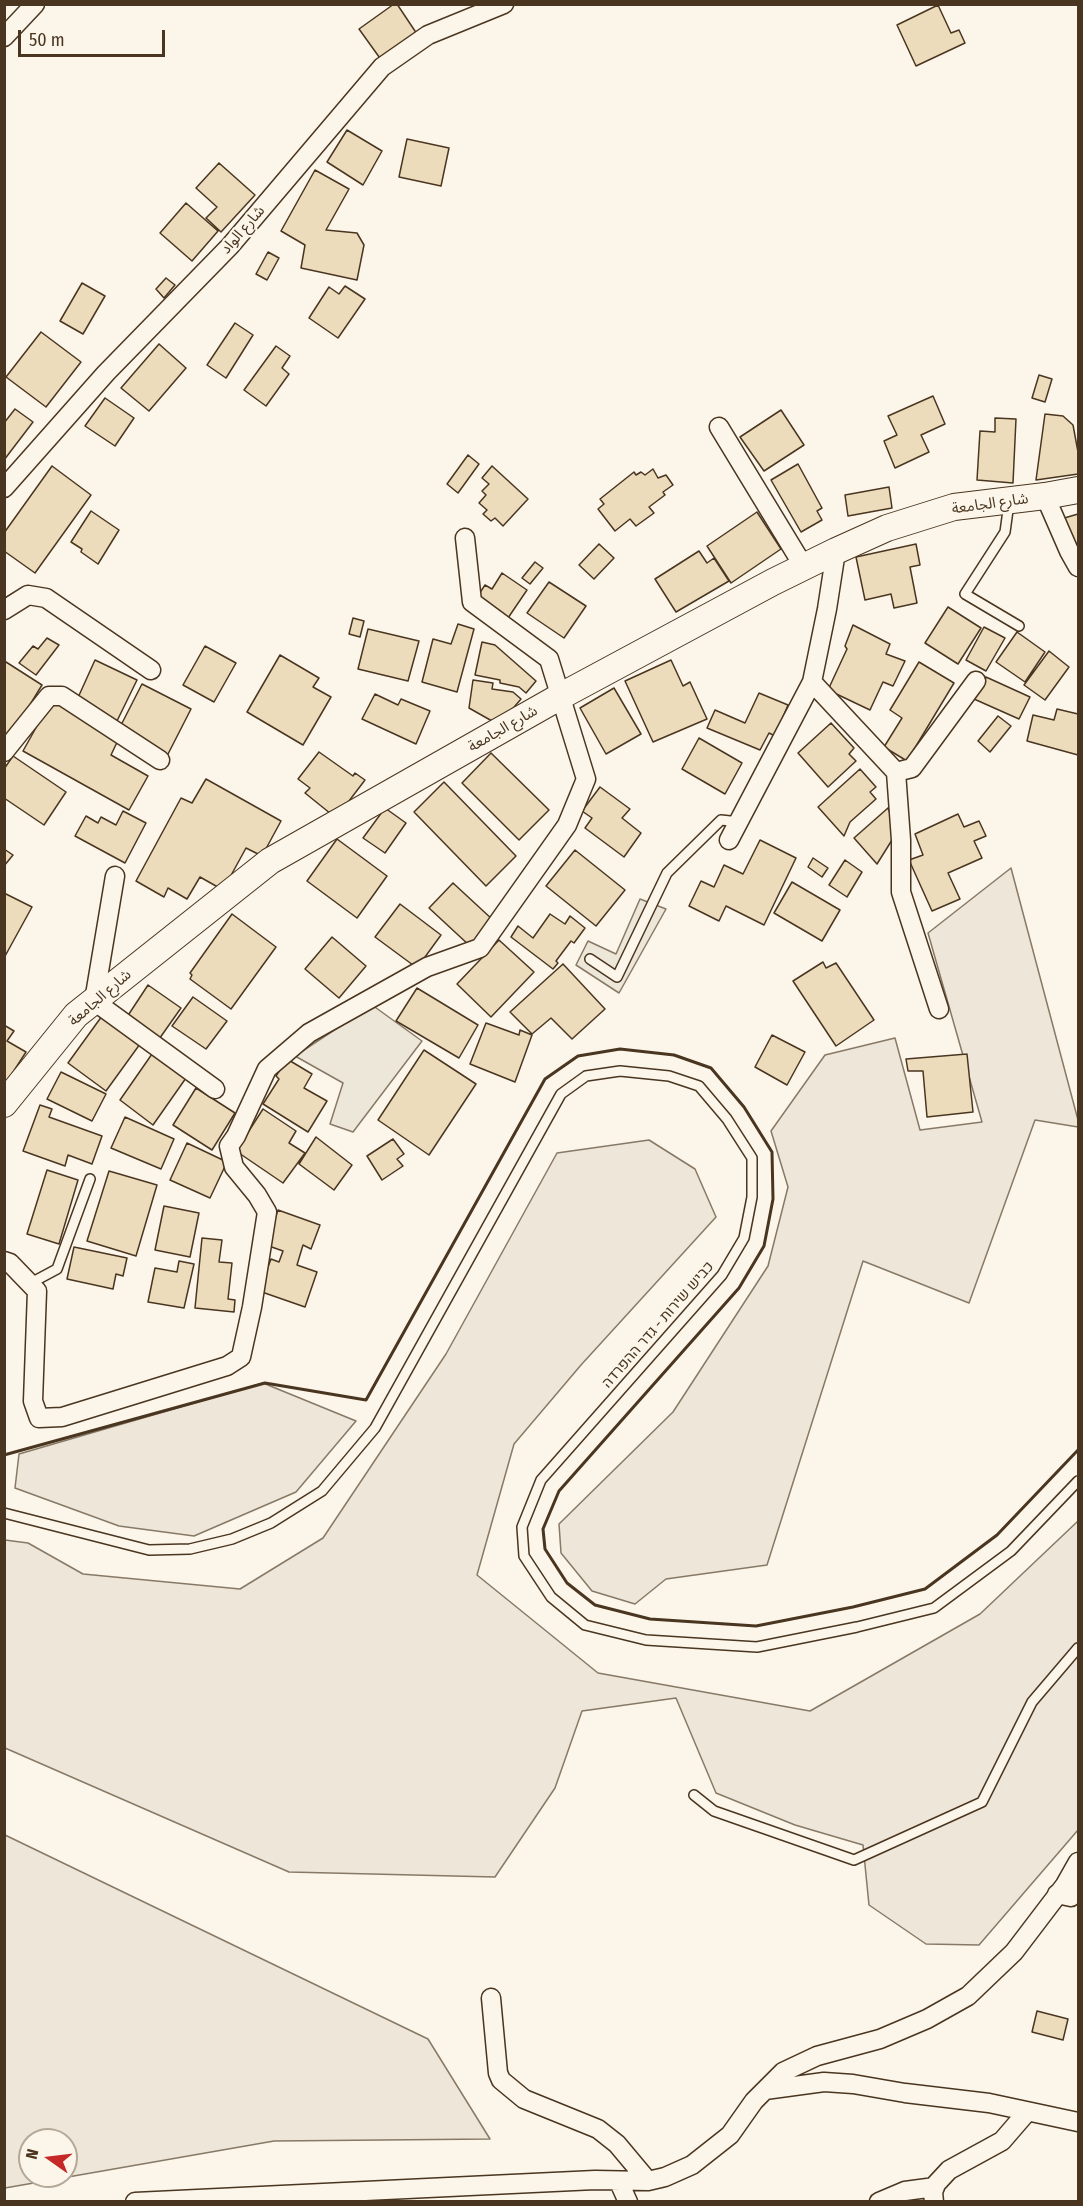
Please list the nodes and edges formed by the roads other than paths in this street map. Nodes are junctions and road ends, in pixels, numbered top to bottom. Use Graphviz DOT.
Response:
graph roads {
  1 [pos="35,4"];
  2 [pos="504,4"];
  3 [pos="4,37"];
  4 [pos="719,427"];
  5 [pos="4,488"];
  6 [pos="1078,490"];
  7 [pos="1045,496"];
  8 [pos="1010,501"];
  9 [pos="465,538"];
  10 [pos="836,551"];
  11 [pos="804,567"];
  12 [pos="1078,567"];
  13 [pos="4,610"];
  14 [pos="1019,626"];
  15 [pos="151,670"];
  16 [pos="976,681"];
  17 [pos="812,682"];
  18 [pos="561,696"];
  19 [pos="4,752"];
  20 [pos="160,760"];
  21 [pos="896,772"];
  22 [pos="739,822"];
  23 [pos="729,840"];
  24 [pos="115,876"];
  25 [pos="590,959"];
  26 [pos="93,1001"];
  27 [pos="939,1009"];
  28 [pos="215,1089"];
  29 [pos="4,1104"];
  30 [pos="90,1179"];
  31 [pos="4,1261"];
  32 [pos="29,1284"];
  33 [pos="1078,1481"];
  34 [pos="4,1513"];
  35 [pos="1078,1648"];
  36 [pos="694,1795"];
  37 [pos="1078,1862"];
  38 [pos="1078,1890"];
  39 [pos="1057,1894"];
  40 [pos="490,1998"];
  41 [pos="765,2090"];
  42 [pos="1026,2112"];
  43 [pos="1078,2122"];
  44 [pos="648,2181"];
  45 [pos="619,2182"];
  46 [pos="934,2194"];
  47 [pos="135,2202"];
  48 [pos="628,2202"];
  49 [pos="879,2202"];
  1 -- 3 [label="street"];
  2 -- 5 [label="street, شارع الواد"];
  4 -- 11 [label="street"];
  6 -- 7 [label="main road, شارع الجامعة"];
  7 -- 8 [label="main road, شارع الجامعة"];
  7 -- 12 [label="street"];
  8 -- 10 [label="main road, شارع الجامعة"];
  8 -- 14 [label="lane"];
  9 -- 18 [label="street"];
  10 -- 11 [label="main road, شارع الجامعة"];
  10 -- 17 [label="street"];
  11 -- 18 [label="main road, شارع الجامعة"];
  13 -- 15 [label="street"];
  16 -- 21 [label="street"];
  17 -- 21 [label="street"];
  17 -- 22 [label="street"];
  18 -- 26 [label="main road, شارع الجامعة"];
  18 -- 32 [label="street"];
  19 -- 20 [label="street"];
  21 -- 27 [label="street"];
  22 -- 23 [label="street"];
  22 -- 25 [label="lane"];
  24 -- 26 [label="street"];
  26 -- 28 [label="street"];
  26 -- 29 [label="main road, شارع الجامعة"];
  30 -- 32 [label="lane"];
  31 -- 32 [label="street"];
  33 -- 34 [label="lane, כביש שירות - גדר ההפרדה"];
  35 -- 36 [label="lane"];
  37 -- 39 [label="street"];
  38 -- 39 [label="street"];
  39 -- 41 [label="street"];
  40 -- 44 [label="street"];
  41 -- 42 [label="street"];
  41 -- 44 [label="street"];
  42 -- 43 [label="street"];
  42 -- 46 [label="street"];
  44 -- 45 [label="street"];
  45 -- 47 [label="street"];
  45 -- 48 [label="street"];
  46 -- 49 [label="street"];
}
